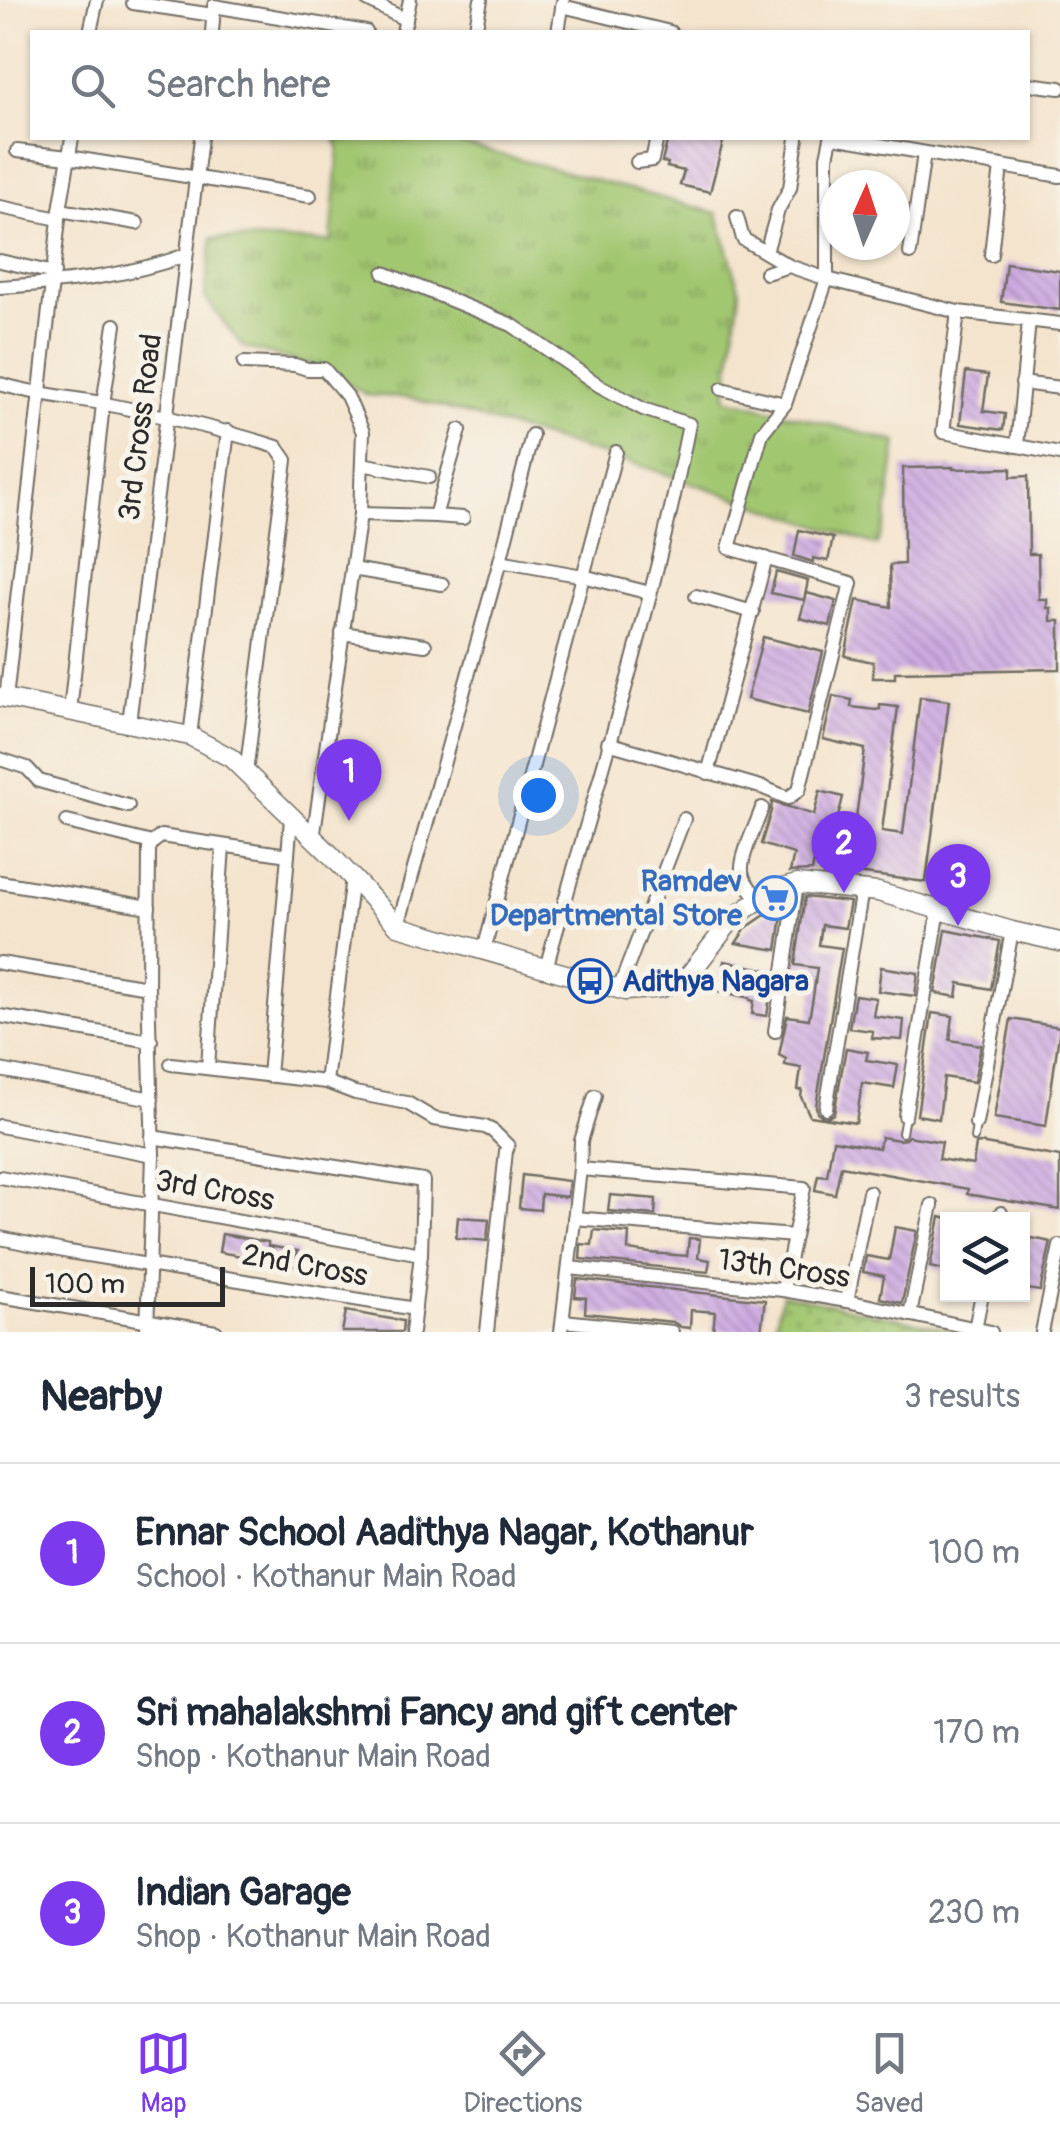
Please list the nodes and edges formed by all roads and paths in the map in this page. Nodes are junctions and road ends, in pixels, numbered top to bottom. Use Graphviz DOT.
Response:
graph roads {
  1 [pos="96,0"];
  2 [pos="366,0"];
  3 [pos="410,0"];
  4 [pos="481,0"];
  5 [pos="562,3"];
  6 [pos="133,4"];
  7 [pos="214,7"];
  8 [pos="405,26"];
  9 [pos="90,30"];
  10 [pos="354,30"];
  11 [pos="475,30"];
  12 [pos="558,30"];
  13 [pos="663,30"];
  14 [pos="1030,84"];
  15 [pos="1060,88"];
  16 [pos="72,140"];
  17 [pos="201,140"];
  18 [pos="657,140"];
  19 [pos="797,140"];
  20 [pos="830,140"];
  21 [pos="850,140"];
  22 [pos="17,152"];
  23 [pos="924,153"];
  24 [pos="68,157"];
  25 [pos="636,162"];
  26 [pos="1001,166"];
  27 [pos="1060,176"];
  28 [pos="196,177"];
  29 [pos="310,196"];
  30 [pos="0,206"];
  31 [pos="60,215"];
  32 [pos="738,217"];
  33 [pos="137,223"];
  34 [pos="766,252"];
  35 [pos="910,252"];
  36 [pos="186,255"];
  37 [pos="991,255"];
  38 [pos="0,262"];
  39 [pos="788,266"];
  40 [pos="384,272"];
  41 [pos="766,273"];
  42 [pos="53,278"];
  43 [pos="827,280"];
  44 [pos="0,287"];
  45 [pos="958,312"];
  46 [pos="1028,321"];
  47 [pos="1060,324"];
  48 [pos="115,325"];
  49 [pos="244,363"];
  50 [pos="1022,382"];
  51 [pos="0,384"];
  52 [pos="1060,388"];
  53 [pos="722,390"];
  54 [pos="40,393"];
  55 [pos="103,404"];
  56 [pos="784,404"];
  57 [pos="166,418"];
  58 [pos="460,430"];
  59 [pos="228,432"];
  60 [pos="532,434"];
  61 [pos="1016,446"];
  62 [pos="616,452"];
  63 [pos="1060,454"];
  64 [pos="362,464"];
  65 [pos="429,478"];
  66 [pos="360,514"];
  67 [pos="435,516"];
  68 [pos="463,518"];
  69 [pos="766,558"];
  70 [pos="500,561"];
  71 [pos="352,569"];
  72 [pos="583,576"];
  73 [pos="442,584"];
  74 [pos="650,593"];
  75 [pos="696,596"];
  76 [pos="752,612"];
  77 [pos="342,634"];
  78 [pos="425,645"];
  79 [pos="3,698"];
  80 [pos="70,712"];
  81 [pos="129,724"];
  82 [pos="190,736"];
  83 [pos="608,743"];
  84 [pos="0,759"];
  85 [pos="708,772"];
  86 [pos="246,773"];
  87 [pos="128,806"];
  88 [pos="762,808"];
  89 [pos="290,818"];
  90 [pos="684,819"];
  91 [pos="67,822"];
  92 [pos="313,839"];
  93 [pos="152,843"];
  94 [pos="223,846"];
  95 [pos="288,855"];
  96 [pos="352,877"];
  97 [pos="0,882"];
  98 [pos="797,884"];
  99 [pos="862,889"];
  100 [pos="759,899"];
  101 [pos="149,907"];
  102 [pos="939,910"];
  103 [pos="398,926"];
  104 [pos="1012,931"];
  105 [pos="1060,942"];
  106 [pos="484,950"];
  107 [pos="0,963"];
  108 [pos="546,968"];
  109 [pos="148,988"];
  110 [pos="619,989"];
  111 [pos="0,1016"];
  112 [pos="775,1031"];
  113 [pos="151,1041"];
  114 [pos="171,1064"];
  115 [pos="208,1067"];
  116 [pos="0,1070"];
  117 [pos="270,1076"];
  118 [pos="326,1082"];
  119 [pos="595,1096"];
  120 [pos="152,1099"];
  121 [pos="826,1108"];
  122 [pos="905,1116"];
  123 [pos="976,1123"];
  124 [pos="0,1126"];
  125 [pos="902,1133"];
  126 [pos="152,1137"];
  127 [pos="974,1138"];
  128 [pos="152,1155"];
  129 [pos="580,1169"];
  130 [pos="0,1177"];
  131 [pos="870,1192"];
  132 [pos="152,1204"];
  133 [pos="932,1205"];
  134 [pos="574,1218"];
  135 [pos="794,1236"];
  136 [pos="0,1238"];
  137 [pos="1060,1246"];
  138 [pos="421,1254"];
  139 [pos="149,1264"];
  140 [pos="569,1268"];
  141 [pos="784,1290"];
  142 [pos="0,1296"];
  143 [pos="847,1301"];
  144 [pos="980,1302"];
  145 [pos="415,1309"];
  146 [pos="910,1315"];
  147 [pos="147,1326"];
  148 [pos="562,1326"];
  149 [pos="975,1329"];
  150 [pos="213,1332"];
  151 [pos="412,1332"];
  152 [pos="487,1332"];
  153 [pos="672,1332"];
  154 [pos="990,1332"];
  155 [pos="1042,1332"];
  1 -- 9 [label="street"];
  2 -- 8 [label="street"];
  3 -- 8 [label="street"];
  4 -- 11 [label="street"];
  5 -- 12 [label="street"];
  5 -- 13 [label="street"];
  6 -- 7 [label="street"];
  7 -- 10 [label="street"];
  14 -- 15 [label="street"];
  16 -- 24 [label="street"];
  17 -- 28 [label="street, 3rd Cross Road"];
  18 -- 25 [label="street"];
  19 -- 34 [label="street"];
  20 -- 43 [label="street"];
  21 -- 23 [label="street"];
  22 -- 24 [label="street"];
  23 -- 26 [label="street"];
  23 -- 35 [label="street"];
  24 -- 28 [label="street"];
  24 -- 31 [label="street"];
  26 -- 27 [label="street"];
  26 -- 37 [label="street"];
  28 -- 29 [label="street"];
  28 -- 36 [label="street, 3rd Cross Road"];
  30 -- 31 [label="street"];
  31 -- 33 [label="street"];
  31 -- 42 [label="street"];
  32 -- 34 [label="street"];
  34 -- 39 [label="street"];
  36 -- 42 [label="street"];
  36 -- 57 [label="street, 3rd Cross Road"];
  38 -- 42 [label="street"];
  39 -- 41 [label="street"];
  39 -- 43 [label="street"];
  40 -- 74 [label="street"];
  42 -- 44 [label="street"];
  42 -- 54 [label="street"];
  43 -- 45 [label="street"];
  43 -- 56 [label="street"];
  45 -- 46 [label="street"];
  45 -- 61 [label="street"];
  46 -- 47 [label="street"];
  46 -- 50 [label="street"];
  48 -- 55 [label="street"];
  49 -- 64 [label="street"];
  50 -- 52 [label="street"];
  50 -- 61 [label="street"];
  51 -- 54 [label="street"];
  53 -- 56 [label="street"];
  54 -- 55 [label="street"];
  54 -- 79 [label="street"];
  55 -- 57 [label="street"];
  55 -- 80 [label="street"];
  56 -- 69 [label="street"];
  57 -- 59 [label="street"];
  57 -- 81 [label="street, 3rd Cross Road"];
  58 -- 67 [label="street"];
  59 -- 82 [label="street"];
  59 -- 86 [label="street"];
  60 -- 70 [label="street"];
  61 -- 63 [label="street"];
  62 -- 72 [label="street"];
  64 -- 65 [label="street"];
  64 -- 66 [label="street"];
  66 -- 67 [label="street"];
  66 -- 71 [label="street"];
  67 -- 68 [label="street"];
  69 -- 76 [label="street"];
  69 -- 85 [label="street"];
  70 -- 72 [label="street"];
  70 -- 103 [label="street"];
  71 -- 73 [label="street"];
  71 -- 77 [label="street"];
  72 -- 74 [label="street"];
  72 -- 106 [label="street"];
  74 -- 83 [label="street"];
  75 -- 76 [label="street"];
  76 -- 85 [label="street"];
  77 -- 78 [label="street"];
  77 -- 92 [label="street"];
  79 -- 80 [label="street"];
  80 -- 81 [label="street"];
  81 -- 82 [label="street"];
  82 -- 86 [label="street"];
  83 -- 85 [label="street"];
  83 -- 108 [label="street"];
  84 -- 87 [label="street"];
  86 -- 89 [label="street"];
  88 -- 100 [label="street"];
  89 -- 92 [label="street"];
  89 -- 95 [label="street"];
  90 -- 110 [label="street"];
  91 -- 93 [label="street"];
  92 -- 96 [label="street"];
  93 -- 94 [label="street"];
  93 -- 101 [label="street"];
  94 -- 95 [label="street"];
  94 -- 115 [label="street"];
  95 -- 117 [label="street"];
  96 -- 103 [label="street"];
  96 -- 118 [label="street"];
  97 -- 101 [label="street"];
  98 -- 99 [label="street"];
  98 -- 100 [label="street"];
  98 -- 112 [label="street"];
  99 -- 102 [label="street"];
  99 -- 121 [label="street"];
  100 -- 110 [label="street"];
  101 -- 109 [label="street"];
  102 -- 104 [label="street"];
  102 -- 122 [label="street"];
  103 -- 106 [label="street"];
  104 -- 105 [label="street"];
  104 -- 123 [label="street"];
  106 -- 108 [label="street"];
  107 -- 109 [label="street"];
  108 -- 110 [label="street"];
  109 -- 113 [label="street"];
  111 -- 113 [label="street"];
  113 -- 120 [label="street"];
  114 -- 115 [label="street"];
  115 -- 117 [label="street"];
  116 -- 120 [label="street"];
  117 -- 118 [label="street"];
  118 -- 152 [label="street"];
  119 -- 129 [label="street"];
  120 -- 126 [label="street"];
  122 -- 125 [label="lane"];
  123 -- 127 [label="lane"];
  124 -- 128 [label="street"];
  126 -- 128 [label="street"];
  126 -- 138 [label="street"];
  128 -- 132 [label="street"];
  129 -- 134 [label="street"];
  129 -- 135 [label="street"];
  130 -- 132 [label="street, 3rd Cross"];
  131 -- 143 [label="street"];
  132 -- 138 [label="street, 3rd Cross"];
  132 -- 139 [label="street"];
  133 -- 146 [label="street"];
  134 -- 135 [label="street"];
  134 -- 140 [label="street"];
  135 -- 141 [label="street"];
  136 -- 139 [label="street, 2nd Cross"];
  137 -- 155 [label="street"];
  138 -- 145 [label="street"];
  139 -- 145 [label="street, 2nd Cross"];
  139 -- 147 [label="street"];
  140 -- 141 [label="street, 13th Cross"];
  140 -- 148 [label="street"];
  141 -- 143 [label="street, 13th Cross"];
  142 -- 147 [label="street"];
  143 -- 146 [label="street, 13th Cross"];
  144 -- 149 [label="street"];
  145 -- 151 [label="street"];
  146 -- 149 [label="street, 13th Cross"];
  147 -- 150 [label="street"];
  148 -- 153 [label="street"];
  149 -- 154 [label="street, 13th Cross"];
}
